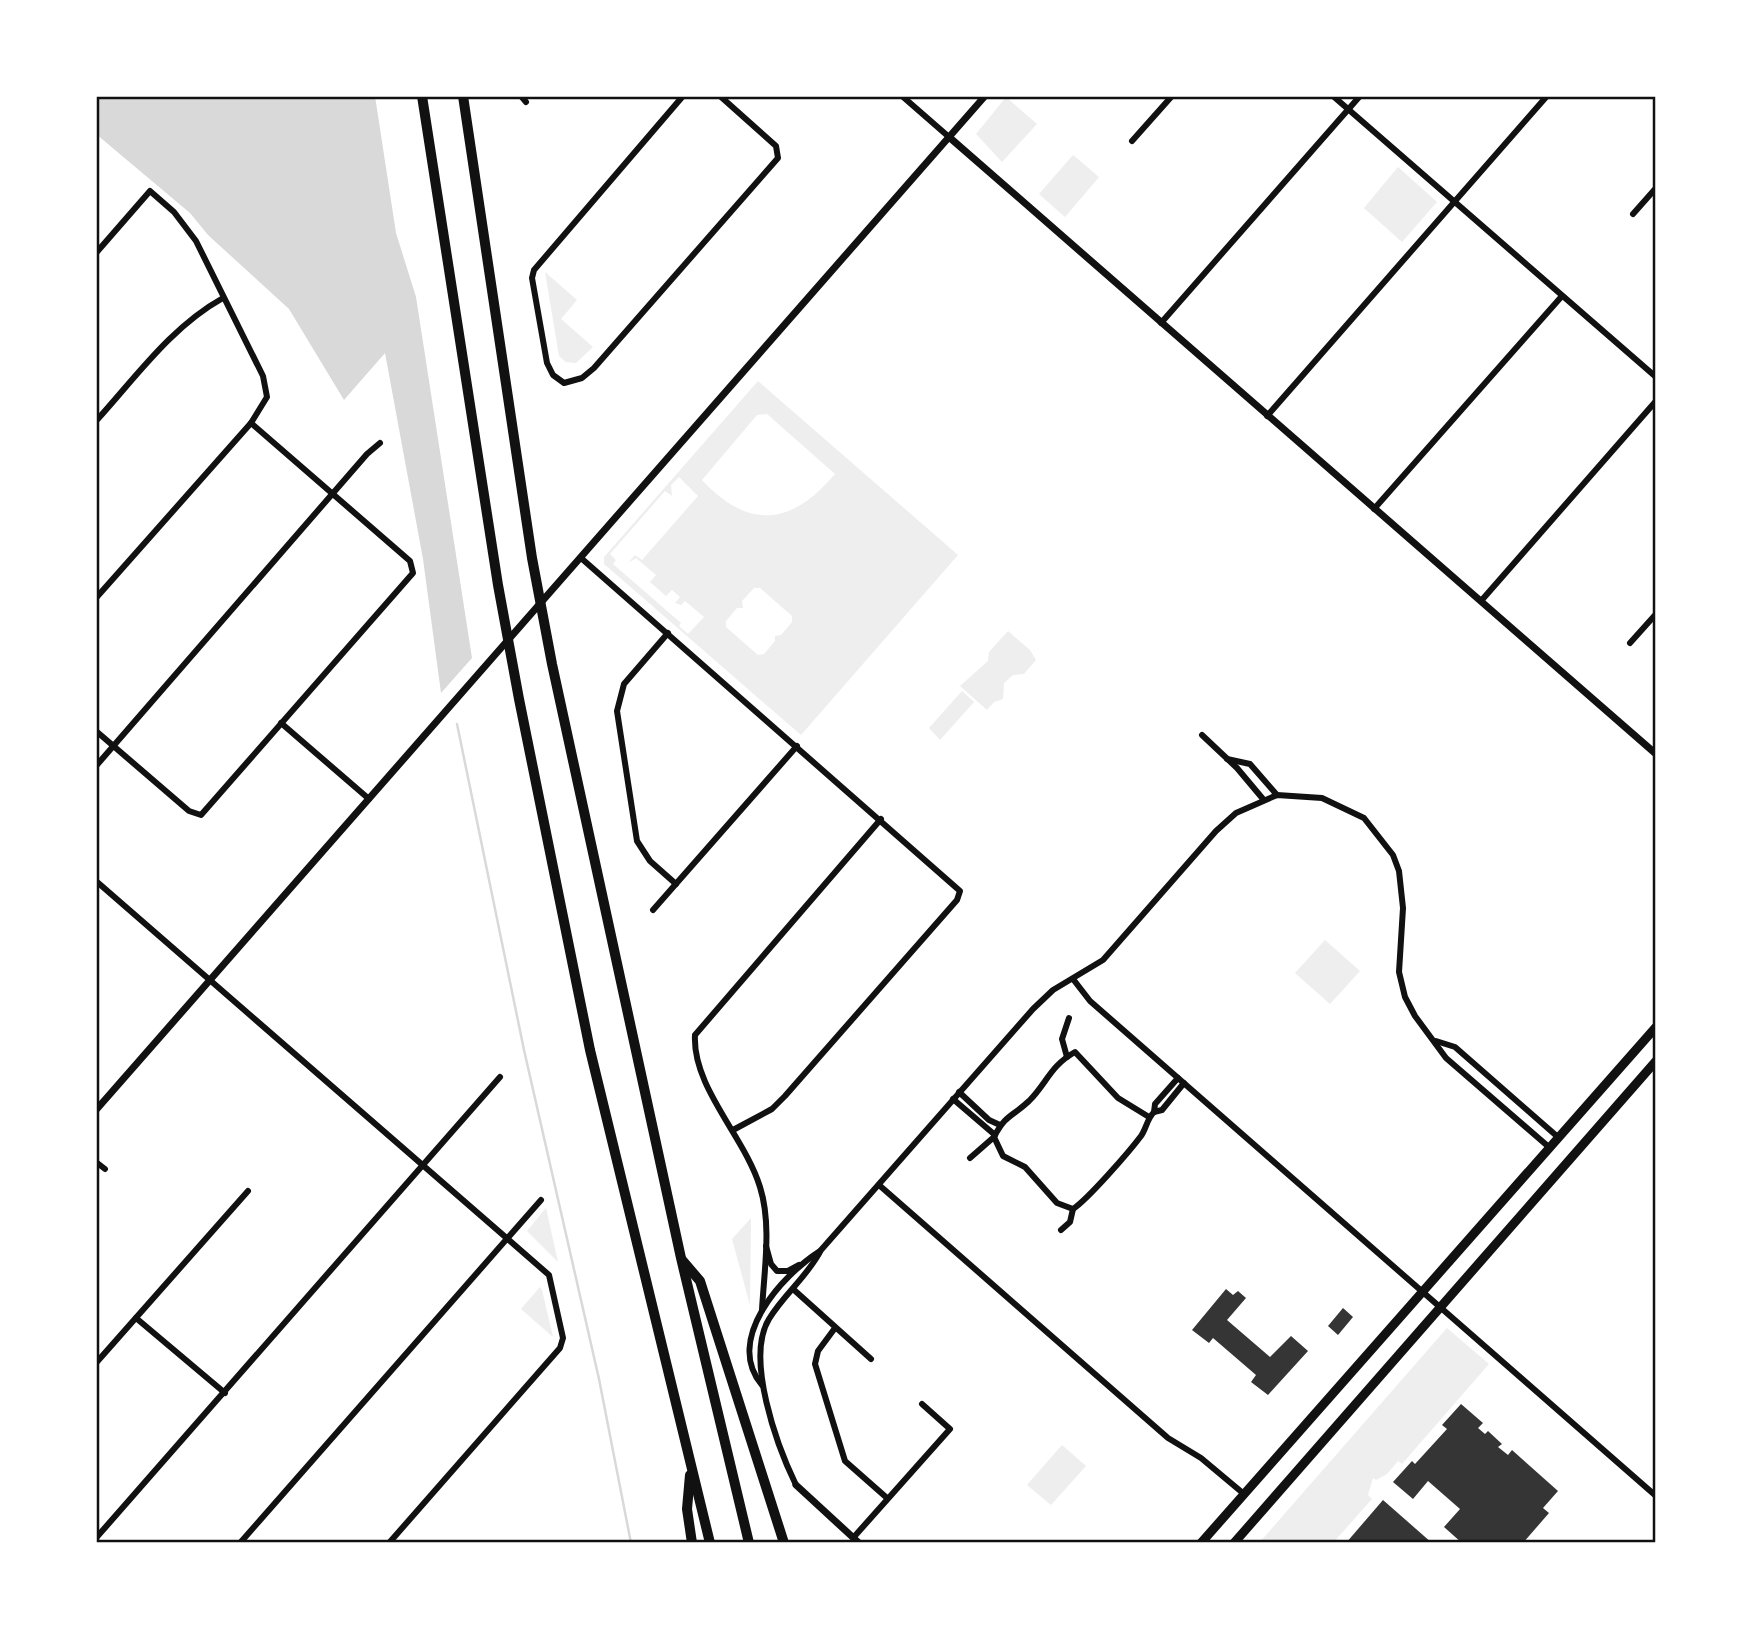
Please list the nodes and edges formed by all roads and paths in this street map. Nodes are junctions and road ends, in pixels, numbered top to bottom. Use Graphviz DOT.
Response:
graph roads {
  1 [pos="422,96"];
  2 [pos="463,96"];
  3 [pos="683,96"];
  4 [pos="720,96"];
  5 [pos="902,96"];
  6 [pos="985,96"];
  7 [pos="1172,96"];
  8 [pos="1333,96"];
  9 [pos="1360,96"];
  10 [pos="1547,96"];
  11 [pos="1348,110"];
  12 [pos="949,137"];
  13 [pos="1132,141"];
  14 [pos="1656,188"];
  15 [pos="1455,202"];
  16 [pos="1633,214"];
  17 [pos="96,253"];
  18 [pos="1562,296"];
  19 [pos="223,298"];
  20 [pos="1161,323"];
  21 [pos="1656,377"];
  22 [pos="1656,401"];
  23 [pos="1267,415"];
  24 [pos="96,421"];
  25 [pos="251,423"];
  26 [pos="380,443"];
  27 [pos="333,494"];
  28 [pos="1374,509"];
  29 [pos="581,558"];
  30 [pos="96,598"];
  31 [pos="1481,601"];
  32 [pos="1656,614"];
  33 [pos="668,633"];
  34 [pos="1630,643"];
  35 [pos="281,723"];
  36 [pos="96,731"];
  37 [pos="1202,736"];
  38 [pos="114,746"];
  39 [pos="797,746"];
  40 [pos="1656,754"];
  41 [pos="1227,759"];
  42 [pos="96,766"];
  43 [pos="1277,795"];
  44 [pos="369,799"];
  45 [pos="1263,799"];
  46 [pos="881,818"];
  47 [pos="96,881"];
  48 [pos="676,884"];
  49 [pos="653,910"];
  50 [pos="1073,979"];
  51 [pos="210,980"];
  52 [pos="1069,1018"];
  53 [pos="1656,1027"];
  54 [pos="1436,1041"];
  55 [pos="1067,1057"];
  56 [pos="1656,1061"];
  57 [pos="500,1077"];
  58 [pos="1181,1080"];
  59 [pos="959,1092"];
  60 [pos="953,1099"];
  61 [pos="96,1110"];
  62 [pos="1152,1114"];
  63 [pos="1000,1125"];
  64 [pos="733,1130"];
  65 [pos="995,1136"];
  66 [pos="1559,1138"];
  67 [pos="1550,1148"];
  68 [pos="970,1158"];
  69 [pos="96,1162"];
  70 [pos="423,1165"];
  71 [pos="105,1169"];
  72 [pos="878,1185"];
  73 [pos="248,1191"];
  74 [pos="541,1200"];
  75 [pos="1073,1209"];
  76 [pos="1060,1230"];
  77 [pos="508,1238"];
  78 [pos="765,1244"];
  79 [pos="821,1250"];
  80 [pos="681,1258"];
  81 [pos="806,1260"];
  82 [pos="793,1289"];
  83 [pos="1425,1291"];
  84 [pos="1442,1306"];
  85 [pos="762,1310"];
  86 [pos="136,1318"];
  87 [pos="835,1328"];
  88 [pos="870,1359"];
  89 [pos="96,1363"];
  90 [pos="763,1387"];
  91 [pos="225,1393"];
  92 [pos="922,1404"];
  93 [pos="691,1466"];
  94 [pos="796,1485"];
  95 [pos="1244,1494"];
  96 [pos="1656,1496"];
  97 [pos="887,1498"];
  98 [pos="96,1538"];
  99 [pos="856,1540"];
  100 [pos="240,1543"];
  101 [pos="389,1543"];
  102 [pos="692,1543"];
  103 [pos="710,1543"];
  104 [pos="748,1543"];
  105 [pos="784,1543"];
  106 [pos="1201,1543"];
  107 [pos="1234,1543"];
  1 -- 93 [label="highway"];
  2 -- 80 [label="highway"];
  3 -- 4 [label="street"];
  5 -- 12 [label="street"];
  6 -- 12 [label="street"];
  7 -- 13 [label="street"];
  8 -- 11 [label="street"];
  9 -- 11 [label="street"];
  10 -- 15 [label="street"];
  11 -- 15 [label="street"];
  11 -- 20 [label="street"];
  12 -- 20 [label="street"];
  12 -- 29 [label="street"];
  14 -- 16 [label="street"];
  15 -- 18 [label="street"];
  15 -- 23 [label="street"];
  17 -- 19 [label="street"];
  18 -- 21 [label="street"];
  18 -- 28 [label="street"];
  19 -- 24 [label="street"];
  19 -- 25 [label="street"];
  20 -- 23 [label="street"];
  22 -- 31 [label="street"];
  23 -- 28 [label="street"];
  25 -- 27 [label="street"];
  25 -- 30 [label="street"];
  26 -- 27 [label="street"];
  27 -- 35 [label="street"];
  27 -- 38 [label="street"];
  28 -- 31 [label="street"];
  29 -- 33 [label="street"];
  29 -- 44 [label="street"];
  31 -- 40 [label="street"];
  32 -- 34 [label="street"];
  33 -- 39 [label="street"];
  33 -- 48 [label="street"];
  35 -- 38 [label="street"];
  35 -- 44 [label="street"];
  36 -- 38 [label="street"];
  37 -- 41 [label="street"];
  38 -- 42 [label="street"];
  39 -- 46 [label="street"];
  39 -- 48 [label="street"];
  41 -- 43 [label="street"];
  41 -- 45 [label="street"];
  43 -- 45 [label="street"];
  43 -- 54 [label="street"];
  44 -- 51 [label="street"];
  45 -- 50 [label="street"];
  46 -- 64 [label="street"];
  46 -- 64 [label="street"];
  47 -- 51 [label="street"];
  48 -- 49 [label="street"];
  50 -- 58 [label="street"];
  50 -- 59 [label="street"];
  51 -- 61 [label="street"];
  51 -- 70 [label="street"];
  52 -- 55 [label="street"];
  53 -- 66 [label="main road"];
  54 -- 66 [label="street"];
  54 -- 67 [label="street"];
  55 -- 62 [label="street"];
  55 -- 63 [label="street"];
  56 -- 84 [label="main road"];
  57 -- 70 [label="street"];
  58 -- 62 [label="street"];
  58 -- 83 [label="street"];
  59 -- 60 [label="street"];
  59 -- 63 [label="street"];
  60 -- 65 [label="street"];
  60 -- 72 [label="street"];
  62 -- 75 [label="street"];
  63 -- 65 [label="street"];
  64 -- 78 [label="street"];
  65 -- 68 [label="street"];
  65 -- 75 [label="street"];
  66 -- 67 [label="main road"];
  67 -- 83 [label="main road"];
  69 -- 71 [label="street"];
  70 -- 77 [label="street"];
  70 -- 91 [label="street"];
  72 -- 79 [label="street"];
  72 -- 95 [label="street"];
  73 -- 86 [label="street"];
  74 -- 77 [label="street"];
  75 -- 76 [label="street"];
  77 -- 100 [label="street"];
  77 -- 101 [label="street"];
  78 -- 81 [label="street"];
  78 -- 85 [label="street"];
  79 -- 81 [label="street"];
  79 -- 82 [label="street"];
  80 -- 104 [label="highway"];
  80 -- 105 [label="highway"];
  81 -- 85 [label="street"];
  82 -- 87 [label="street"];
  82 -- 90 [label="street"];
  83 -- 84 [label="street"];
  83 -- 95 [label="main road"];
  84 -- 96 [label="street"];
  84 -- 107 [label="main road"];
  85 -- 90 [label="street"];
  86 -- 89 [label="street"];
  86 -- 91 [label="street"];
  87 -- 88 [label="street"];
  87 -- 97 [label="street"];
  90 -- 94 [label="street"];
  91 -- 98 [label="street"];
  92 -- 97 [label="street"];
  93 -- 102 [label="highway"];
  93 -- 103 [label="highway"];
  94 -- 99 [label="street"];
  95 -- 106 [label="main road"];
  97 -- 99 [label="street"];
}
